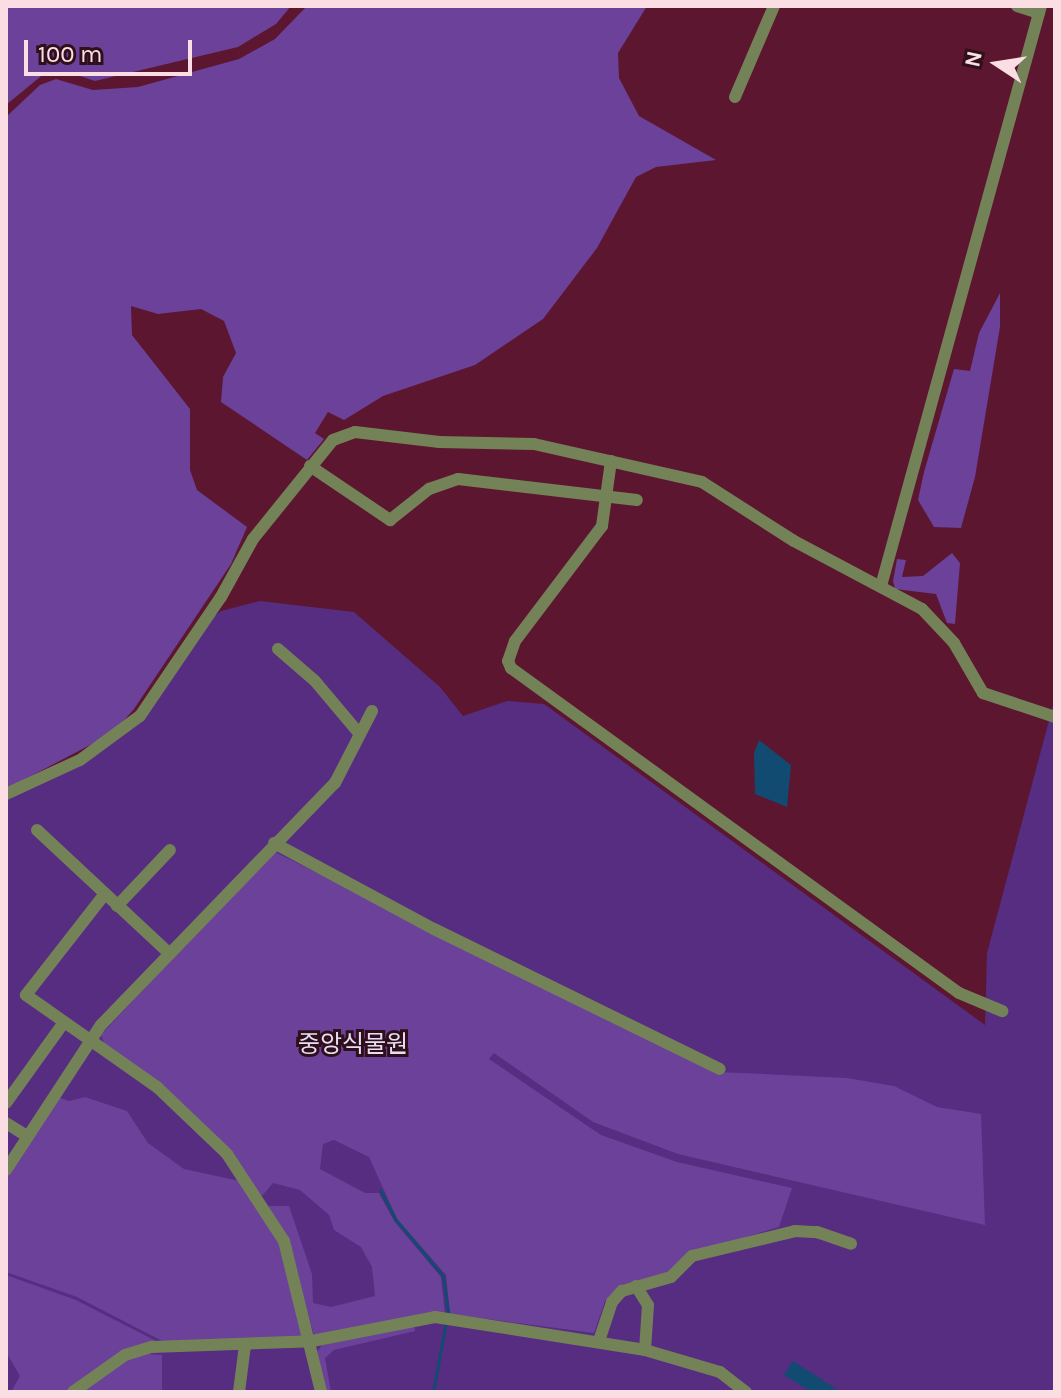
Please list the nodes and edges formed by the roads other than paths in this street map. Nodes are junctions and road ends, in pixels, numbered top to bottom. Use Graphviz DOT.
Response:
graph roads {
  1 [pos="774,6"];
  2 [pos="1017,6"];
  3 [pos="1040,10"];
  4 [pos="735,97"];
  5 [pos="611,461"];
  6 [pos="310,466"];
  7 [pos="606,496"];
  8 [pos="637,500"];
  9 [pos="881,586"];
  10 [pos="278,649"];
  11 [pos="372,711"];
  12 [pos="1055,717"];
  13 [pos="358,732"];
  14 [pos="6,794"];
  15 [pos="37,830"];
  16 [pos="274,843"];
  17 [pos="170,850"];
  18 [pos="104,895"];
  19 [pos="117,906"];
  20 [pos="168,952"];
  21 [pos="1002,1011"];
  22 [pos="62,1025"];
  23 [pos="88,1040"];
  24 [pos="720,1069"];
  25 [pos="6,1103"];
  26 [pos="6,1123"];
  27 [pos="25,1135"];
  28 [pos="6,1170"];
  29 [pos="851,1244"];
  30 [pos="636,1286"];
  31 [pos="312,1341"];
  32 [pos="599,1341"];
  33 [pos="245,1345"];
  34 [pos="645,1350"];
  35 [pos="73,1392"];
  36 [pos="239,1392"];
  37 [pos="321,1392"];
  38 [pos="746,1392"];
  1 -- 4 [label="street"];
  2 -- 3 [label="street"];
  3 -- 9 [label="street"];
  5 -- 6 [label="street"];
  5 -- 7 [label="street"];
  5 -- 9 [label="street"];
  6 -- 7 [label="street"];
  6 -- 14 [label="street"];
  7 -- 8 [label="street"];
  7 -- 21 [label="street"];
  9 -- 12 [label="street"];
  10 -- 13 [label="street"];
  11 -- 13 [label="street"];
  13 -- 16 [label="street"];
  15 -- 18 [label="street"];
  16 -- 20 [label="street"];
  16 -- 24 [label="street"];
  17 -- 19 [label="street"];
  18 -- 19 [label="street"];
  18 -- 22 [label="street"];
  19 -- 20 [label="street"];
  20 -- 23 [label="street"];
  22 -- 23 [label="street"];
  22 -- 25 [label="street"];
  23 -- 27 [label="street"];
  23 -- 31 [label="street"];
  26 -- 27 [label="street"];
  27 -- 28 [label="street"];
  29 -- 30 [label="street"];
  30 -- 32 [label="street"];
  30 -- 34 [label="street"];
  31 -- 32 [label="street"];
  31 -- 33 [label="street"];
  31 -- 37 [label="street"];
  32 -- 34 [label="street"];
  33 -- 35 [label="street"];
  33 -- 36 [label="street"];
  34 -- 38 [label="street"];
}
